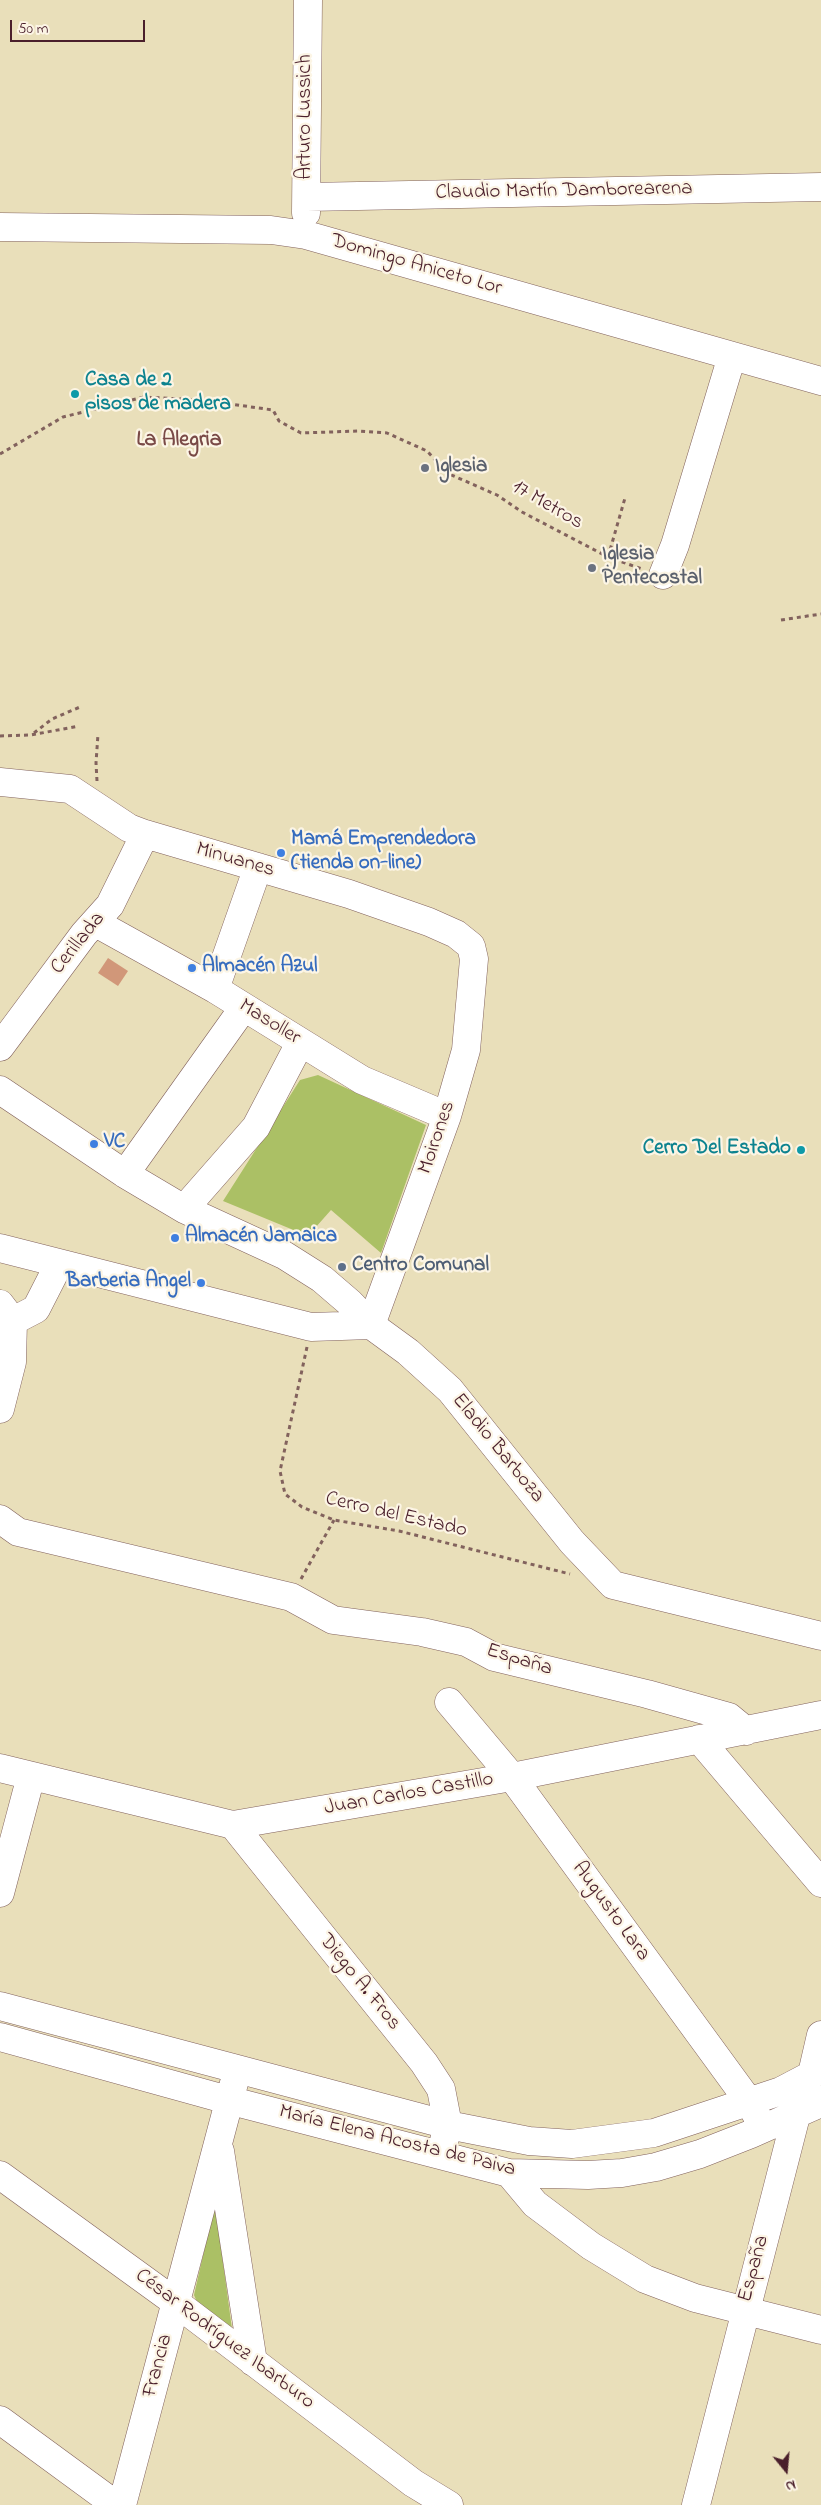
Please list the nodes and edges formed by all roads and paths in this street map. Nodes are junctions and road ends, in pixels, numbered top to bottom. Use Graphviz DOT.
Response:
graph roads {
  1 [pos="308,0"];
  2 [pos="821,186"];
  3 [pos="307,196"];
  4 [pos="0,227"];
  5 [pos="306,235"];
  6 [pos="732,356"];
  7 [pos="821,380"];
  8 [pos="0,454"];
  9 [pos="625,498"];
  10 [pos="608,557"];
  11 [pos="663,575"];
  12 [pos="821,614"];
  13 [pos="781,620"];
  14 [pos="80,707"];
  15 [pos="79,726"];
  16 [pos="98,734"];
  17 [pos="31,735"];
  18 [pos="0,736"];
  19 [pos="0,782"];
  20 [pos="106,813"];
  21 [pos="145,834"];
  22 [pos="258,867"];
  23 [pos="96,922"];
  24 [pos="471,946"];
  25 [pos="215,989"];
  26 [pos="244,1007"];
  27 [pos="300,1043"];
  28 [pos="0,1047"];
  29 [pos="0,1090"];
  30 [pos="446,1116"];
  31 [pos="125,1174"];
  32 [pos="184,1209"];
  33 [pos="0,1248"];
  34 [pos="59,1264"];
  35 [pos="6,1312"];
  36 [pos="371,1325"];
  37 [pos="311,1327"];
  38 [pos="0,1409"];
  39 [pos="0,1519"];
  40 [pos="334,1520"];
  41 [pos="574,1575"];
  42 [pos="291,1597"];
  43 [pos="821,1636"];
  44 [pos="448,1702"];
  45 [pos="821,1716"];
  46 [pos="746,1731"];
  47 [pos="699,1740"];
  48 [pos="0,1768"];
  49 [pos="31,1776"];
  50 [pos="512,1777"];
  51 [pos="233,1825"];
  52 [pos="821,1883"];
  53 [pos="0,1893"];
  54 [pos="0,2006"];
  55 [pos="821,2035"];
  56 [pos="0,2037"];
  57 [pos="238,2070"];
  58 [pos="816,2072"];
  59 [pos="228,2100"];
  60 [pos="750,2103"];
  61 [pos="809,2108"];
  62 [pos="448,2125"];
  63 [pos="763,2128"];
  64 [pos="218,2140"];
  65 [pos="440,2155"];
  66 [pos="509,2173"];
  67 [pos="0,2175"];
  68 [pos="175,2302"];
  69 [pos="744,2311"];
  70 [pos="821,2330"];
  71 [pos="253,2362"];
  72 [pos="0,2420"];
  73 [pos="410,2494"];
  74 [pos="116,2505"];
  75 [pos="122,2505"];
  76 [pos="449,2505"];
  77 [pos="696,2505"];
  1 -- 3 [label="street, Arturo Lussich"];
  2 -- 3 [label="street, Claudio Martín Damborearena"];
  3 -- 5 [label="street, Arturo Lussich"];
  4 -- 5 [label="street, Domingo Aniceto Lor"];
  5 -- 6 [label="street, Domingo Aniceto Lor"];
  6 -- 7 [label="street, Domingo Aniceto Lor"];
  6 -- 11 [label="street"];
  8 -- 10 [label="path, 17 Metros"];
  9 -- 10 [label="path"];
  10 -- 11 [label="path, 17 Metros"];
  12 -- 13 [label="path"];
  14 -- 17 [label="path"];
  15 -- 17 [label="path"];
  16 -- 20 [label="path"];
  17 -- 18 [label="path"];
  19 -- 20 [label="street, Minuanes"];
  20 -- 21 [label="street, Minuanes"];
  21 -- 22 [label="street, Minuanes"];
  21 -- 23 [label="street, Cerillada"];
  22 -- 24 [label="street, Minuanes"];
  22 -- 25 [label="street"];
  23 -- 25 [label="street, Masoller"];
  23 -- 28 [label="street, Cerillada"];
  24 -- 30 [label="street, Moirones"];
  25 -- 26 [label="street, Masoller"];
  26 -- 27 [label="street, Masoller"];
  26 -- 31 [label="street"];
  27 -- 30 [label="street, Masoller"];
  27 -- 32 [label="street"];
  29 -- 31 [label="street, Eladio Barboza"];
  30 -- 36 [label="street, Moirones"];
  31 -- 32 [label="street, Eladio Barboza"];
  32 -- 36 [label="street, Eladio Barboza"];
  33 -- 34 [label="street"];
  34 -- 35 [label="street"];
  34 -- 37 [label="street"];
  35 -- 38 [label="street"];
  36 -- 37 [label="street"];
  36 -- 43 [label="street, Eladio Barboza"];
  37 -- 40 [label="path, Cerro del Estado"];
  39 -- 42 [label="street, España"];
  40 -- 41 [label="path, Cerro del Estado"];
  40 -- 42 [label="path"];
  42 -- 46 [label="street, España"];
  44 -- 50 [label="street, Augusto Lara"];
  45 -- 46 [label="street, Juan Carlos Castillo"];
  46 -- 47 [label="street, Juan Carlos Castillo"];
  47 -- 50 [label="street, Juan Carlos Castillo"];
  47 -- 52 [label="street"];
  48 -- 49 [label="street, Juan Carlos Castillo"];
  49 -- 51 [label="street, Juan Carlos Castillo"];
  49 -- 53 [label="street"];
  50 -- 51 [label="street, Juan Carlos Castillo"];
  50 -- 60 [label="street, Augusto Lara"];
  51 -- 62 [label="street, Diego A. Fros"];
  54 -- 57 [label="street, María Elena Acosta de Paiva"];
  55 -- 58 [label="street, España"];
  56 -- 59 [label="street, María Elena Acosta de Paiva"];
  57 -- 59 [label="street, Francia"];
  57 -- 62 [label="street, María Elena Acosta de Paiva"];
  58 -- 60 [label="street, María Elena Acosta de Paiva"];
  58 -- 61 [label="street, España"];
  59 -- 64 [label="street, Francia"];
  59 -- 65 [label="street, María Elena Acosta de Paiva"];
  60 -- 62 [label="street, María Elena Acosta de Paiva"];
  60 -- 63 [label="street, Augusto Lara"];
  61 -- 63 [label="street, María Elena Acosta de Paiva"];
  61 -- 69 [label="street, España"];
  62 -- 65 [label="street, Diego A. Fros"];
  63 -- 66 [label="street, María Elena Acosta de Paiva"];
  64 -- 68 [label="street, Francia"];
  64 -- 71 [label="street, Francia"];
  65 -- 66 [label="street, María Elena Acosta de Paiva"];
  66 -- 69 [label="street"];
  67 -- 68 [label="street, César Rodríguez Ibarburo"];
  68 -- 71 [label="street, César Rodríguez Ibarburo"];
  68 -- 75 [label="street, Francia"];
  69 -- 70 [label="street"];
  69 -- 77 [label="street, España"];
  71 -- 73 [label="street, César Rodríguez Ibarburo"];
  72 -- 74 [label="street"];
  73 -- 76 [label="street, César Rodríguez Ibarburo"];
}
